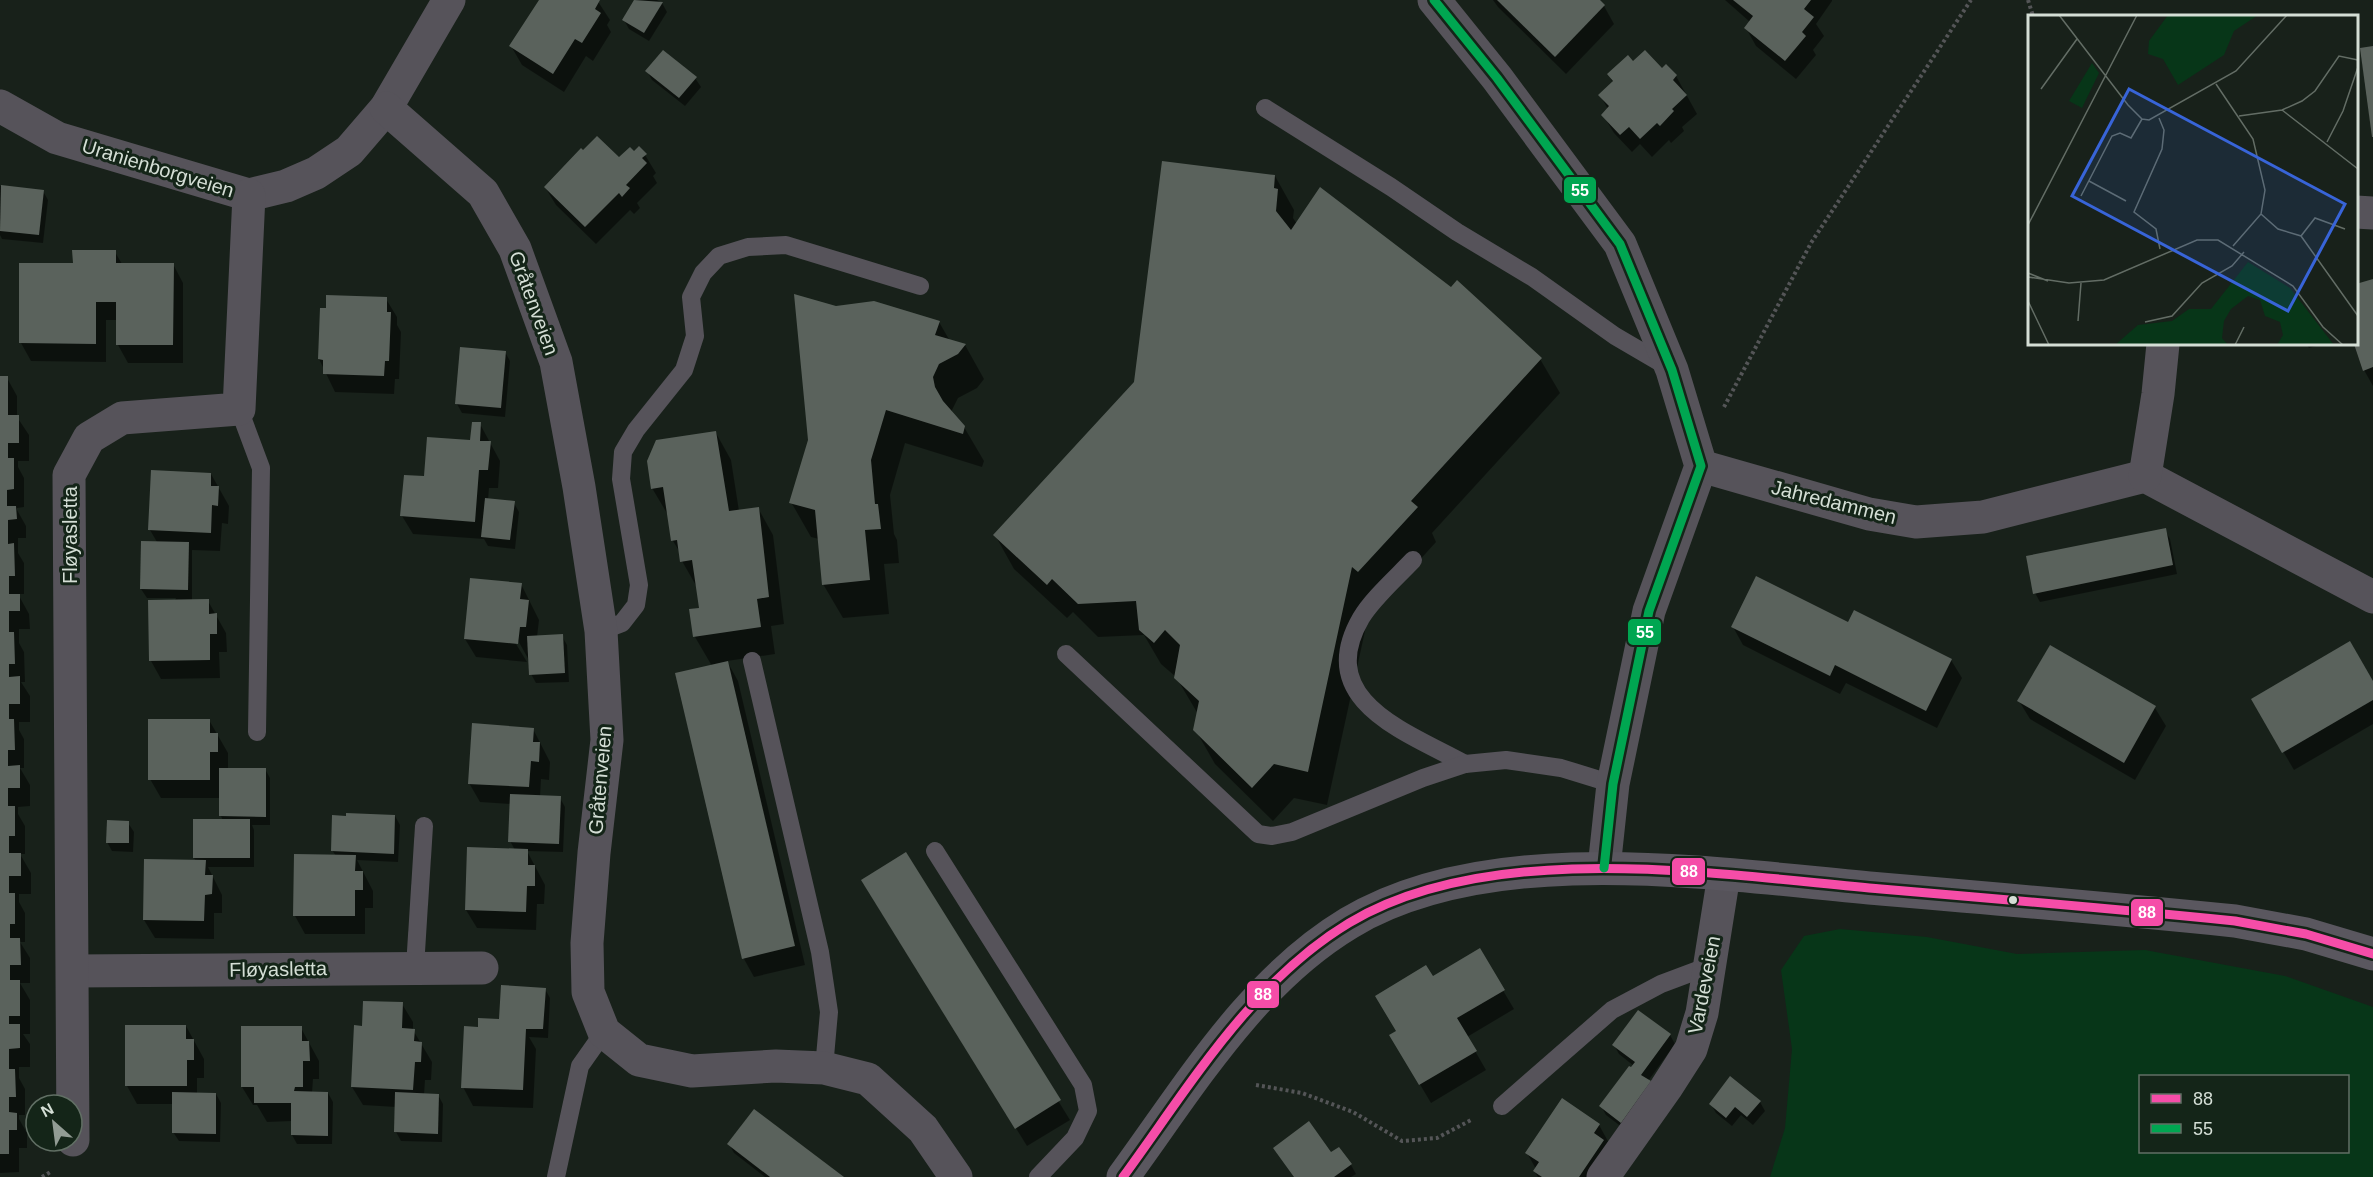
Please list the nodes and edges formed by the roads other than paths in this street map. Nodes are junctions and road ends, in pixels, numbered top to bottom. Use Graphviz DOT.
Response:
graph roads {
  1 [pos="449,0"];
  2 [pos="1434,0"];
  3 [pos="0,106"];
  4 [pos="386,108"];
  5 [pos="1265,108"];
  6 [pos="249,195"];
  7 [pos="2358,212"];
  8 [pos="2373,213"];
  9 [pos="920,286"];
  10 [pos="2163,345"];
  11 [pos="1672,370"];
  12 [pos="239,409"];
  13 [pos="1699,460"];
  14 [pos="2145,476"];
  15 [pos="1413,560"];
  16 [pos="2373,597"];
  17 [pos="601,631"];
  18 [pos="1065,654"];
  19 [pos="752,661"];
  20 [pos="257,732"];
  21 [pos="1465,764"];
  22 [pos="1613,784"];
  23 [pos="424,826"];
  24 [pos="935,851"];
  25 [pos="1604,868"];
  26 [pos="1724,875"];
  27 [pos="2373,954"];
  28 [pos="1709,966"];
  29 [pos="415,967"];
  30 [pos="482,968"];
  31 [pos="73,971"];
  32 [pos="604,1032"];
  33 [pos="824,1068"];
  34 [pos="73,1093"];
  35 [pos="1502,1106"];
  36 [pos="556,1177"];
  37 [pos="956,1177"];
  38 [pos="1038,1177"];
  39 [pos="1123,1177"];
  40 [pos="1603,1177"];
  1 -- 4 [label="street, Uranienborgveien"];
  2 -- 11 [label="street"];
  3 -- 6 [label="street, Uranienborgveien"];
  4 -- 6 [label="street, Uranienborgveien"];
  4 -- 17 [label="street, Gråtenveien"];
  5 -- 11 [label="lane"];
  6 -- 12 [label="street"];
  7 -- 8 [label="street"];
  9 -- 17 [label="lane"];
  10 -- 14 [label="street"];
  11 -- 13 [label="street"];
  12 -- 20 [label="lane"];
  12 -- 31 [label="street, Fløyasletta"];
  13 -- 14 [label="street, Jahredammen"];
  13 -- 22 [label="street"];
  14 -- 16 [label="street"];
  15 -- 21 [label="lane"];
  17 -- 32 [label="street, Gråtenveien"];
  18 -- 21 [label="lane"];
  19 -- 33 [label="lane"];
  21 -- 22 [label="lane"];
  22 -- 25 [label="street"];
  23 -- 29 [label="lane"];
  24 -- 38 [label="lane"];
  25 -- 26 [label="street"];
  25 -- 39 [label="street"];
  26 -- 27 [label="street"];
  26 -- 28 [label="street, Vardeveien"];
  28 -- 35 [label="lane"];
  28 -- 40 [label="street, Vardeveien"];
  29 -- 30 [label="street, Fløyasletta"];
  29 -- 31 [label="street, Fløyasletta"];
  31 -- 34 [label="street, Fløyasletta"];
  32 -- 33 [label="street, Gråtenveien"];
  32 -- 36 [label="lane"];
  33 -- 37 [label="street, Gråtenveien"];
}
